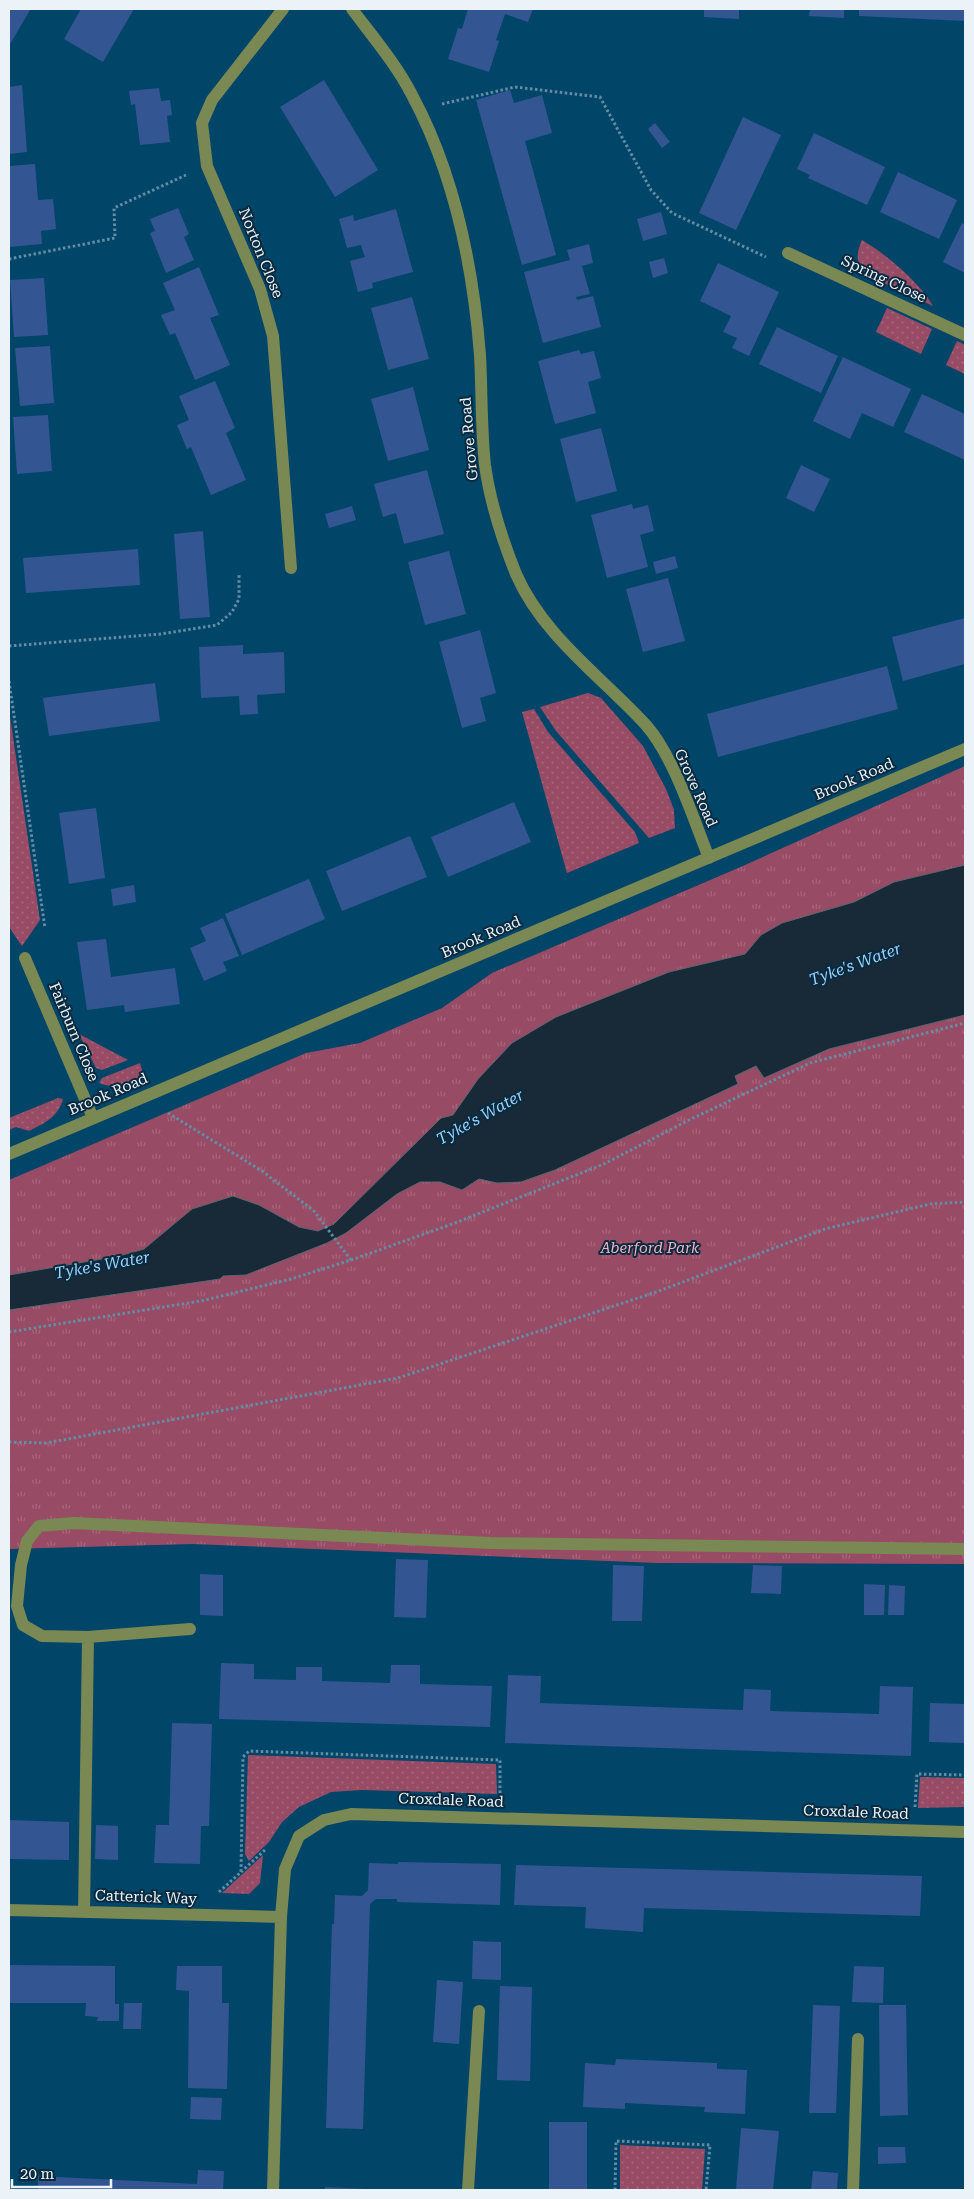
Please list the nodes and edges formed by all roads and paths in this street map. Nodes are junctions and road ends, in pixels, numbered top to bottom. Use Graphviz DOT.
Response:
graph roads {
  1 [pos="283,9"];
  2 [pos="352,9"];
  3 [pos="439,105"];
  4 [pos="207,166"];
  5 [pos="788,253"];
  6 [pos="9,259"];
  7 [pos="965,335"];
  8 [pos="291,568"];
  9 [pos="239,575"];
  10 [pos="9,646"];
  11 [pos="9,682"];
  12 [pos="965,750"];
  13 [pos="708,858"];
  14 [pos="45,928"];
  15 [pos="25,958"];
  16 [pos="965,1023"];
  17 [pos="141,1098"];
  18 [pos="93,1118"];
  19 [pos="9,1154"];
  20 [pos="965,1202"];
  21 [pos="351,1260"];
  22 [pos="9,1332"];
  23 [pos="9,1442"];
  24 [pos="965,1549"];
  25 [pos="190,1628"];
  26 [pos="88,1637"];
  27 [pos="965,1775"];
  28 [pos="500,1818"];
  29 [pos="913,1830"];
  30 [pos="965,1832"];
  31 [pos="270,1846"];
  32 [pos="241,1872"];
  33 [pos="213,1897"];
  34 [pos="9,1910"];
  35 [pos="84,1912"];
  36 [pos="281,1917"];
  37 [pos="479,2011"];
  38 [pos="858,2039"];
  39 [pos="273,2190"];
  40 [pos="468,2190"];
  41 [pos="616,2190"];
  42 [pos="706,2190"];
  43 [pos="853,2190"];
  1 -- 4 [label="street, Norton Close"];
  2 -- 13 [label="street, Grove Road"];
  3 -- 5 [label="path"];
  4 -- 6 [label="path"];
  4 -- 8 [label="street, Norton Close"];
  5 -- 7 [label="street, Spring Close"];
  9 -- 10 [label="path"];
  11 -- 14 [label="path"];
  12 -- 13 [label="street, Brook Road"];
  13 -- 17 [label="street, Brook Road"];
  15 -- 18 [label="street, Fairburn Close"];
  16 -- 21 [label="path"];
  17 -- 18 [label="street, Brook Road"];
  17 -- 21 [label="path"];
  18 -- 19 [label="street, Brook Road"];
  20 -- 23 [label="path"];
  21 -- 22 [label="path"];
  24 -- 26 [label="street"];
  25 -- 26 [label="street"];
  26 -- 35 [label="street"];
  27 -- 29 [label="path"];
  28 -- 29 [label="street, Croxdale Road"];
  28 -- 32 [label="path"];
  28 -- 36 [label="street, Croxdale Road"];
  29 -- 30 [label="street, Croxdale Road"];
  31 -- 32 [label="path"];
  32 -- 33 [label="path"];
  34 -- 35 [label="street, Catterick Way"];
  35 -- 36 [label="street, Catterick Way"];
  36 -- 39 [label="street, Croxdale Road"];
  37 -- 40 [label="street"];
  38 -- 43 [label="street"];
  41 -- 42 [label="path"];
}
